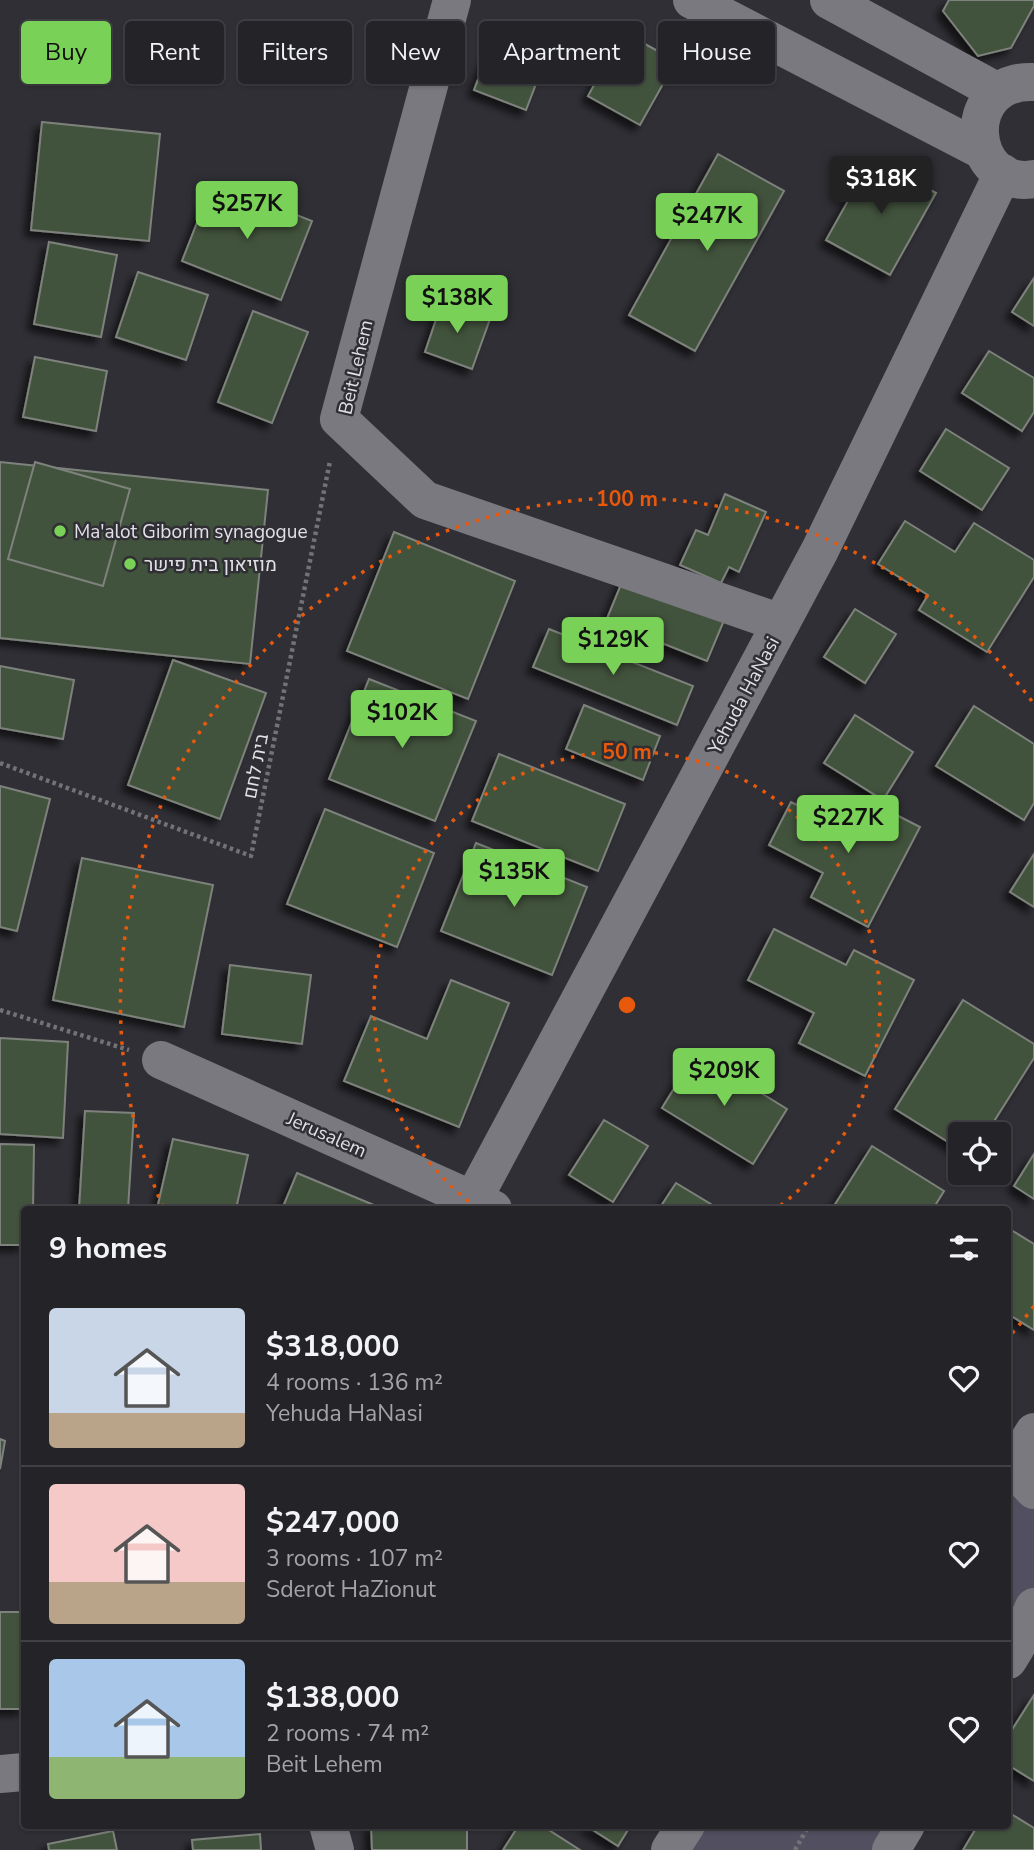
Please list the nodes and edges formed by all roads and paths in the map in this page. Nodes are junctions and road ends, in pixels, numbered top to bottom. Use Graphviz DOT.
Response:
graph roads {
  1 [pos="452,0"];
  2 [pos="692,0"];
  3 [pos="829,0"];
  4 [pos="1016,87"];
  5 [pos="1007,168"];
  6 [pos="339,419"];
  7 [pos="781,623"];
  8 [pos="0,763"];
  9 [pos="0,1010"];
  10 [pos="161,1060"];
  11 [pos="478,1206"];
  12 [pos="1034,1432"];
  13 [pos="1019,1475"];
  14 [pos="1034,1607"];
  15 [pos="1011,1655"];
  16 [pos="21,1772"];
  17 [pos="0,1774"];
  18 [pos="329,1829"];
  19 [pos="684,1829"];
  20 [pos="807,1829"];
  21 [pos="904,1829"];
  22 [pos="335,1850"];
  23 [pos="670,1850"];
  24 [pos="795,1850"];
  25 [pos="891,1850"];
  1 -- 6 [label="street, Beit Lehem"];
  2 -- 5 [label="street"];
  3 -- 4 [label="street"];
  4 -- 5 [label="street"];
  5 -- 7 [label="street, Yehuda HaNasi"];
  6 -- 7 [label="street, Beit Lehem"];
  6 -- 8 [label="path, בית לחם"];
  7 -- 11 [label="street, Yehuda HaNasi"];
  9 -- 10 [label="path"];
  10 -- 11 [label="street, Jerusalem"];
  12 -- 13 [label="street"];
  14 -- 15 [label="street"];
  16 -- 17 [label="street"];
  18 -- 22 [label="street"];
  19 -- 23 [label="street"];
  20 -- 24 [label="path"];
  21 -- 25 [label="street"];
}
